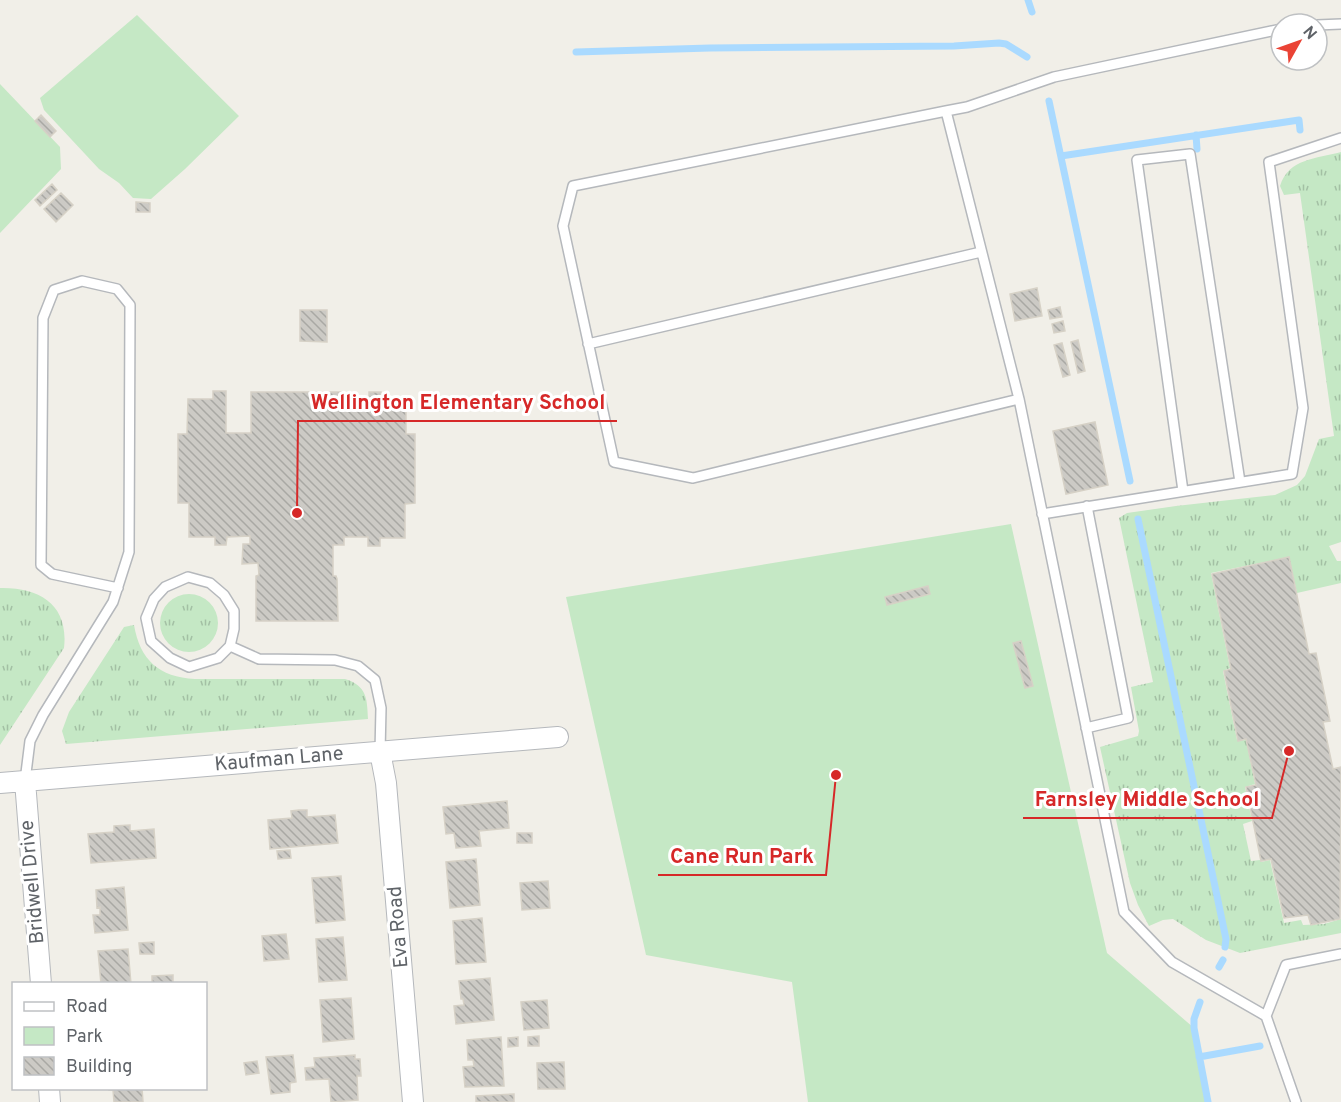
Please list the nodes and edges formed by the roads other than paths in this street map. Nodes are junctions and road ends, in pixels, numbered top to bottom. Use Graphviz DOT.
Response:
graph roads {
  1 [pos="1269,32"];
  2 [pos="945,111"];
  3 [pos="1341,138"];
  4 [pos="981,252"];
  5 [pos="588,344"];
  6 [pos="1019,399"];
  7 [pos="1240,482"];
  8 [pos="1183,491"];
  9 [pos="1087,506"];
  10 [pos="1042,514"];
  11 [pos="118,588"];
  12 [pos="230,646"];
  13 [pos="1086,728"];
  14 [pos="558,736"];
  15 [pos="380,752"];
  16 [pos="25,781"];
  17 [pos="0,783"];
  18 [pos="1341,954"];
  19 [pos="41,982"];
  20 [pos="1266,1016"];
  21 [pos="413,1102"];
  22 [pos="1296,1102"];
  1 -- 2 [label="lane"];
  2 -- 4 [label="lane"];
  2 -- 5 [label="lane"];
  3 -- 7 [label="lane"];
  4 -- 5 [label="lane"];
  4 -- 6 [label="lane"];
  5 -- 6 [label="lane"];
  6 -- 10 [label="lane"];
  7 -- 8 [label="lane"];
  7 -- 8 [label="lane"];
  8 -- 9 [label="lane"];
  9 -- 10 [label="lane"];
  9 -- 13 [label="lane"];
  10 -- 13 [label="lane"];
  11 -- 11 [label="lane"];
  11 -- 16 [label="lane"];
  12 -- 12 [label="lane"];
  12 -- 15 [label="lane"];
  13 -- 20 [label="lane"];
  14 -- 15 [label="street, Kaufman Lane"];
  15 -- 16 [label="street, Kaufman Lane"];
  15 -- 21 [label="street, Eva Road"];
  16 -- 17 [label="street, Kaufman Lane"];
  16 -- 19 [label="street, Bridwell Drive"];
  18 -- 20 [label="lane"];
  20 -- 22 [label="lane"];
}
